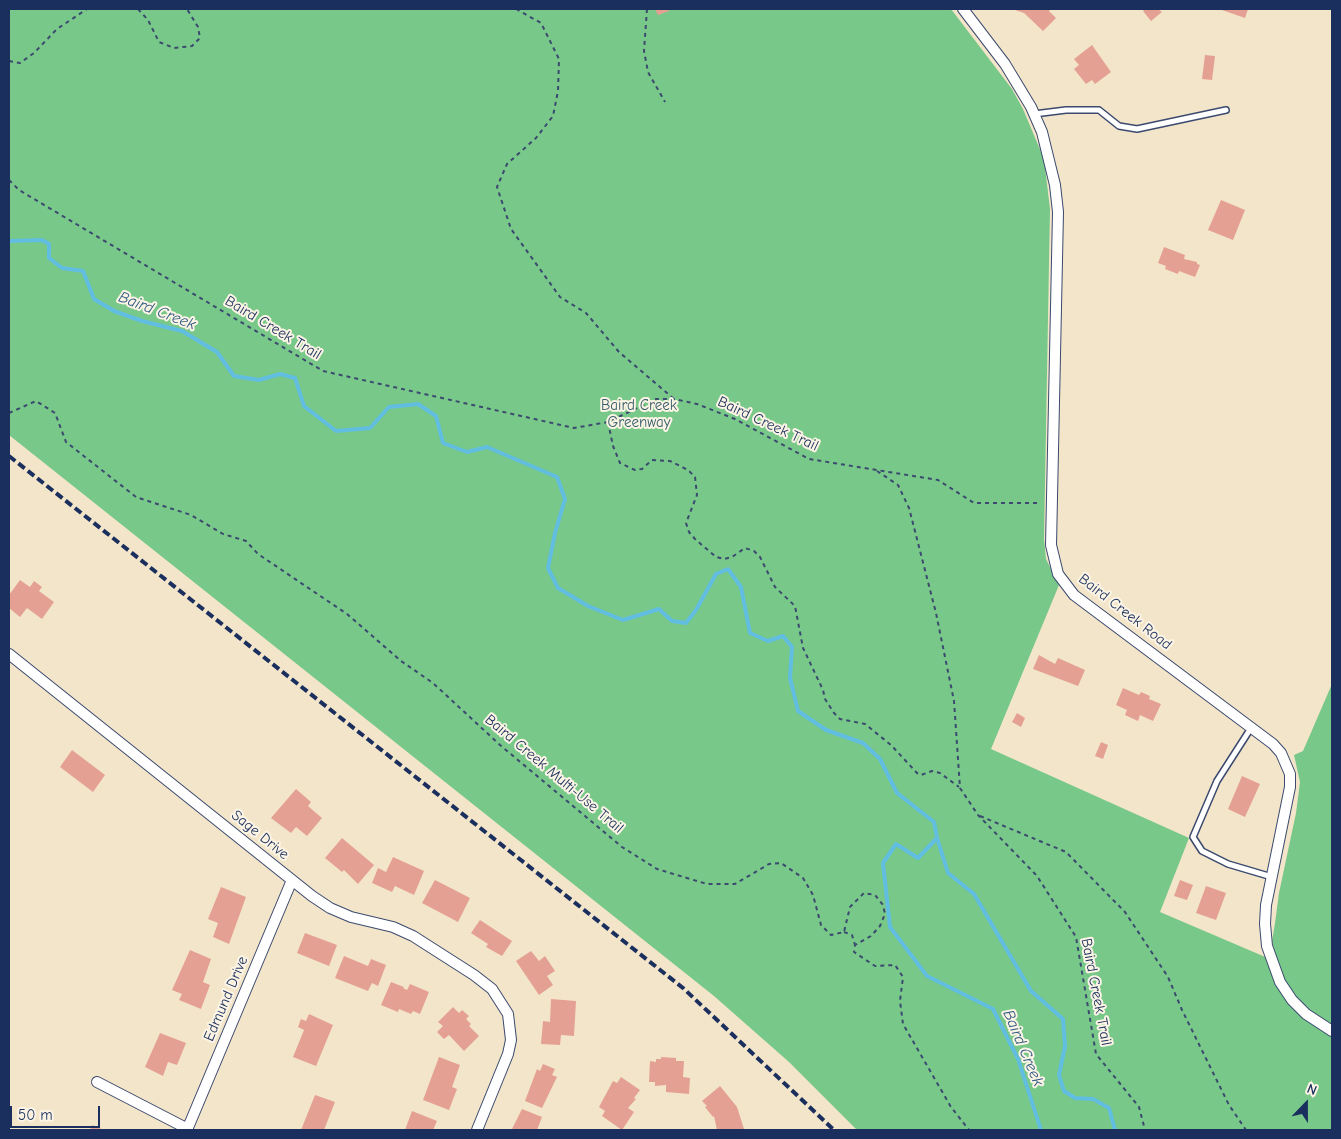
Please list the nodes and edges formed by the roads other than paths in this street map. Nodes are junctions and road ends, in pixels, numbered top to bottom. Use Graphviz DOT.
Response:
graph roads {
  1 [pos="963,9"];
  2 [pos="1226,110"];
  3 [pos="1034,114"];
  4 [pos="9,654"];
  5 [pos="1251,727"];
  6 [pos="1272,877"];
  7 [pos="292,880"];
  8 [pos="1332,1031"];
  9 [pos="97,1082"];
  10 [pos="187,1130"];
  11 [pos="477,1130"];
  1 -- 3 [label="street, Baird Creek Road"];
  2 -- 3 [label="lane"];
  3 -- 5 [label="street, Baird Creek Road"];
  4 -- 7 [label="street, Sage Drive"];
  5 -- 6 [label="street, Baird Creek Road"];
  5 -- 6 [label="lane"];
  6 -- 8 [label="street, Baird Creek Road"];
  7 -- 10 [label="street, Edmund Drive"];
  7 -- 11 [label="street, Sage Drive"];
  9 -- 10 [label="street"];
}
